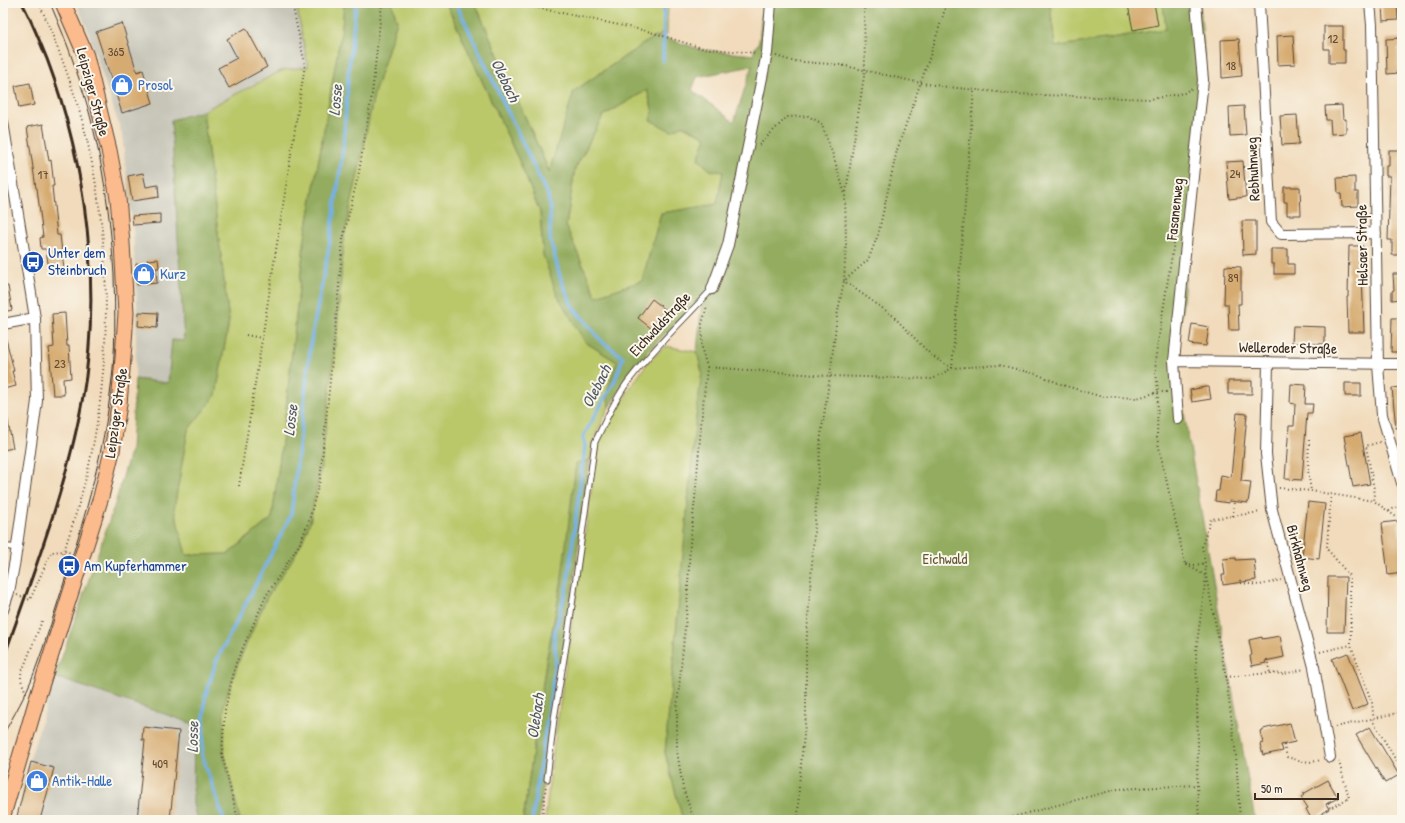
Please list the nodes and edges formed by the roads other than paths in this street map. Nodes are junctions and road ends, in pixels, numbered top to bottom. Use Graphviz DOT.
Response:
graph roads {
  1 [pos="63,3"];
  2 [pos="771,3"];
  3 [pos="1196,3"];
  4 [pos="1259,3"];
  5 [pos="1370,3"];
  6 [pos="3,122"];
  7 [pos="8,174"];
  8 [pos="1376,234"];
  9 [pos="712,289"];
  10 [pos="35,318"];
  11 [pos="3,324"];
  12 [pos="1174,361"];
  13 [pos="1268,363"];
  14 [pos="1402,364"];
  15 [pos="1378,365"];
  16 [pos="1178,419"];
  17 [pos="1402,483"];
  18 [pos="3,546"];
  19 [pos="17,548"];
  20 [pos="6,592"];
  21 [pos="3,610"];
  22 [pos="1330,757"];
  23 [pos="547,779"];
  24 [pos="3,815"];
  1 -- 24 [label="main road, Leipziger Straße"];
  2 -- 9 [label="street, Eichwaldstraße"];
  3 -- 12 [label="street, Fasanenweg"];
  4 -- 8 [label="street, Rebhuhnweg"];
  5 -- 8 [label="street, Helsaer Straße"];
  6 -- 7 [label="street"];
  7 -- 10 [label="street"];
  8 -- 15 [label="street, Helsaer Straße"];
  9 -- 23 [label="lane, Eichwaldstraße"];
  10 -- 11 [label="street"];
  10 -- 19 [label="street"];
  12 -- 13 [label="street, Welleroder Straße"];
  12 -- 16 [label="street, Fasanenweg"];
  13 -- 15 [label="street, Welleroder Straße"];
  13 -- 22 [label="street, Birkhahnweg"];
  14 -- 15 [label="street, Welleroder Straße"];
  15 -- 17 [label="street, Helsaer Straße"];
  18 -- 19 [label="lane"];
  19 -- 20 [label="street"];
  20 -- 21 [label="street"];
}
